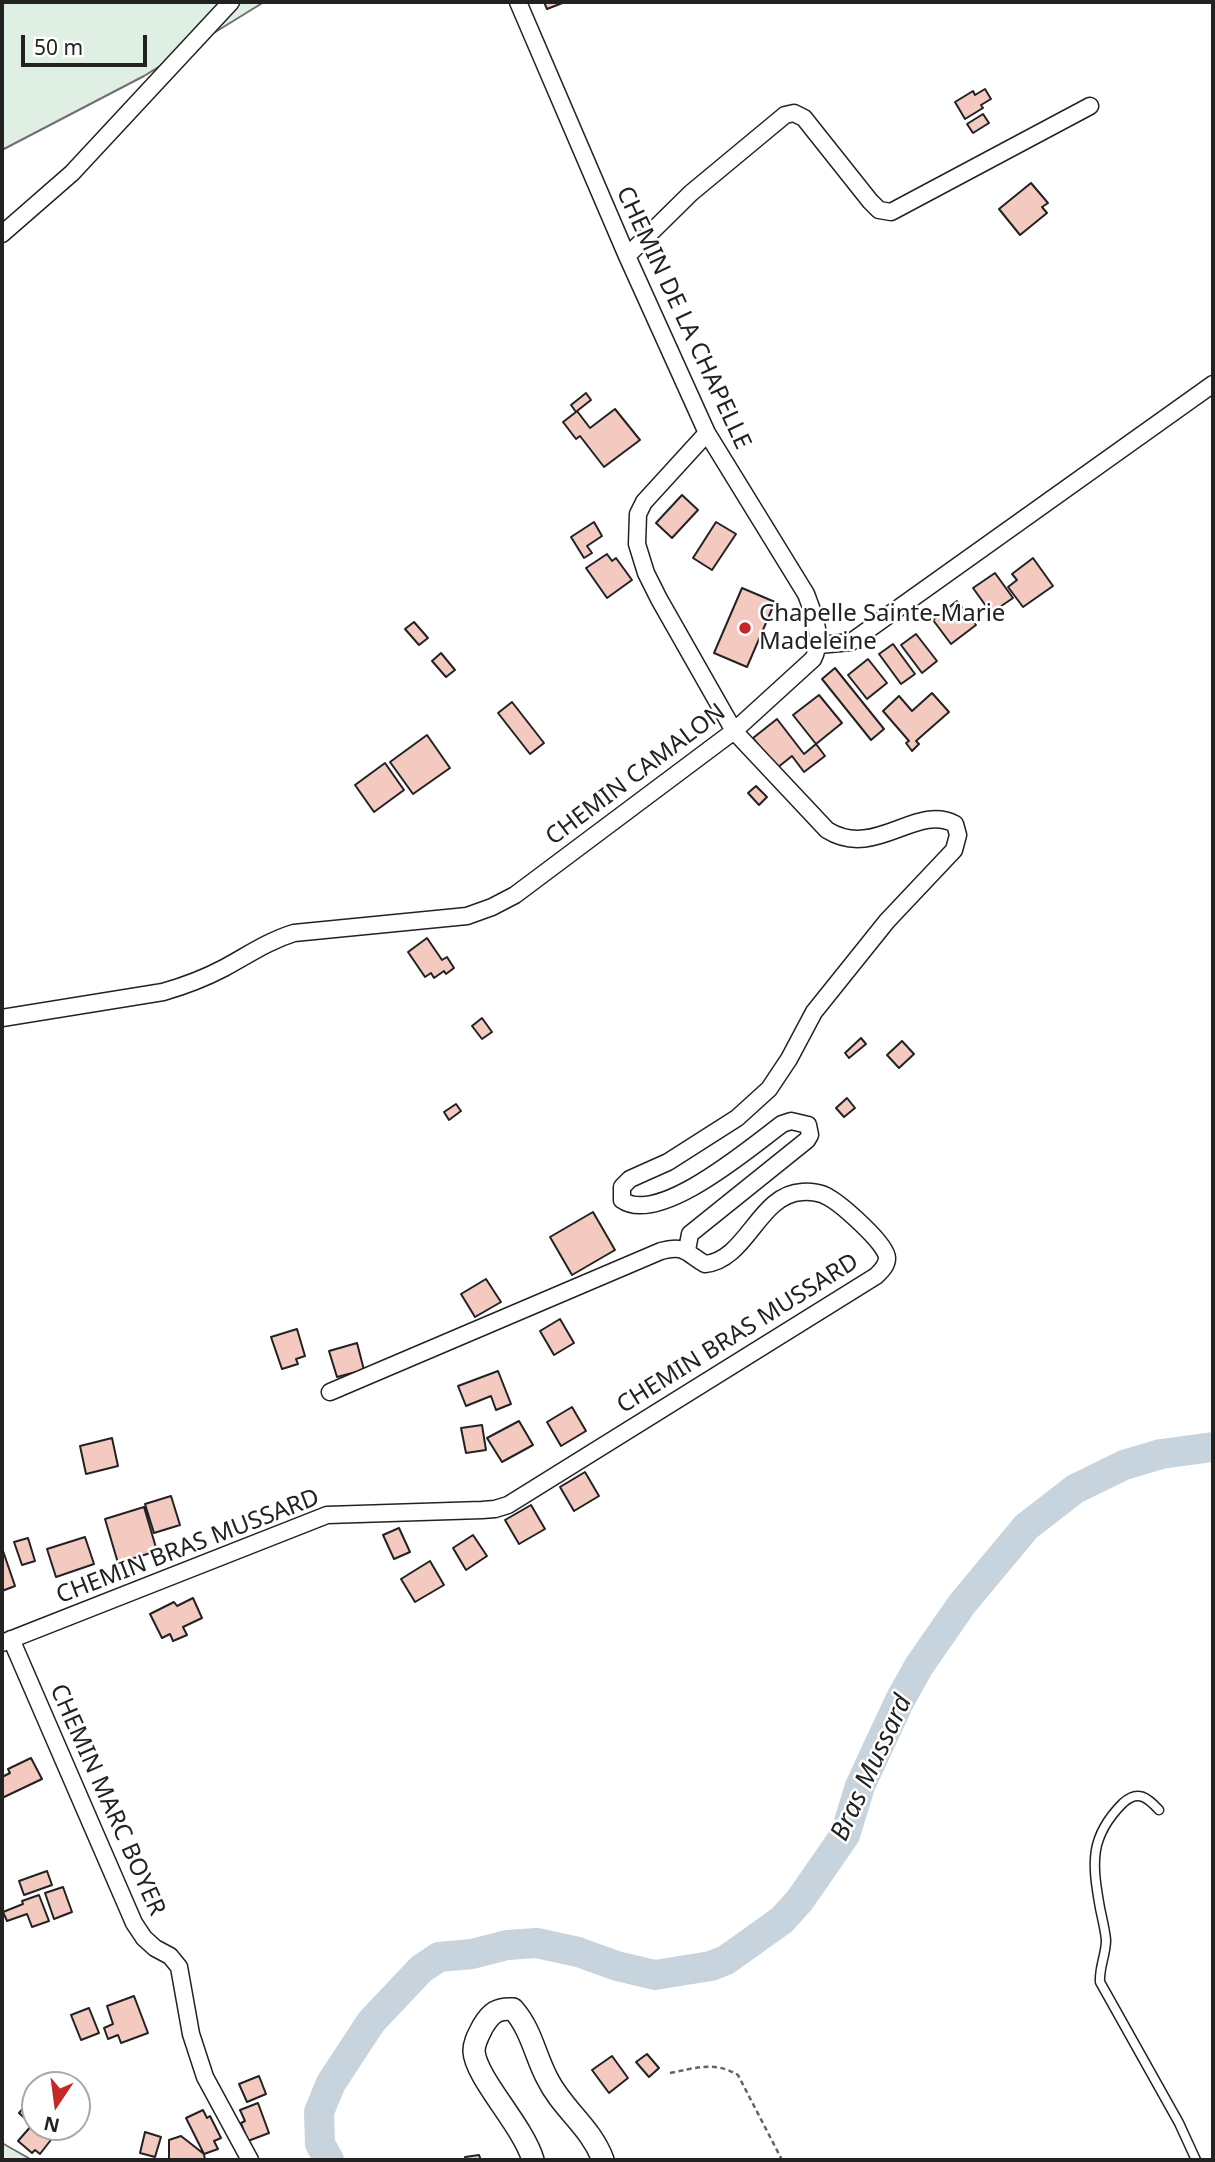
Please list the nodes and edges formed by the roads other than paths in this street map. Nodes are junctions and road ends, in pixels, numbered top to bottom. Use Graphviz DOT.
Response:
graph roads {
  1 [pos="231,2"];
  2 [pos="518,2"];
  3 [pos="1090,106"];
  4 [pos="2,234"];
  5 [pos="627,256"];
  6 [pos="1213,384"];
  7 [pos="706,433"];
  8 [pos="819,645"];
  9 [pos="734,731"];
  10 [pos="2,1018"];
  11 [pos="687,1250"];
  12 [pos="330,1392"];
  13 [pos="6,1641"];
  14 [pos="1159,1810"];
  15 [pos="250,2160"];
  16 [pos="533,2160"];
  17 [pos="603,2160"];
  18 [pos="1196,2160"];
  1 -- 4 [label="street"];
  2 -- 5 [label="street, CHEMIN DE LA CHAPELLE"];
  3 -- 5 [label="street"];
  5 -- 7 [label="street, CHEMIN DE LA CHAPELLE"];
  6 -- 8 [label="street"];
  7 -- 8 [label="street, CHEMIN DE LA CHAPELLE"];
  7 -- 9 [label="street"];
  8 -- 9 [label="street, CHEMIN CAMALON"];
  9 -- 10 [label="street, CHEMIN CAMALON"];
  9 -- 11 [label="street"];
  11 -- 12 [label="street, CHEMIN BRAS MUSSARD"];
  11 -- 13 [label="street, CHEMIN BRAS MUSSARD"];
  13 -- 15 [label="street, CHEMIN MARC BOYER"];
  14 -- 18 [label="lane"];
  16 -- 17 [label="street"];
}
